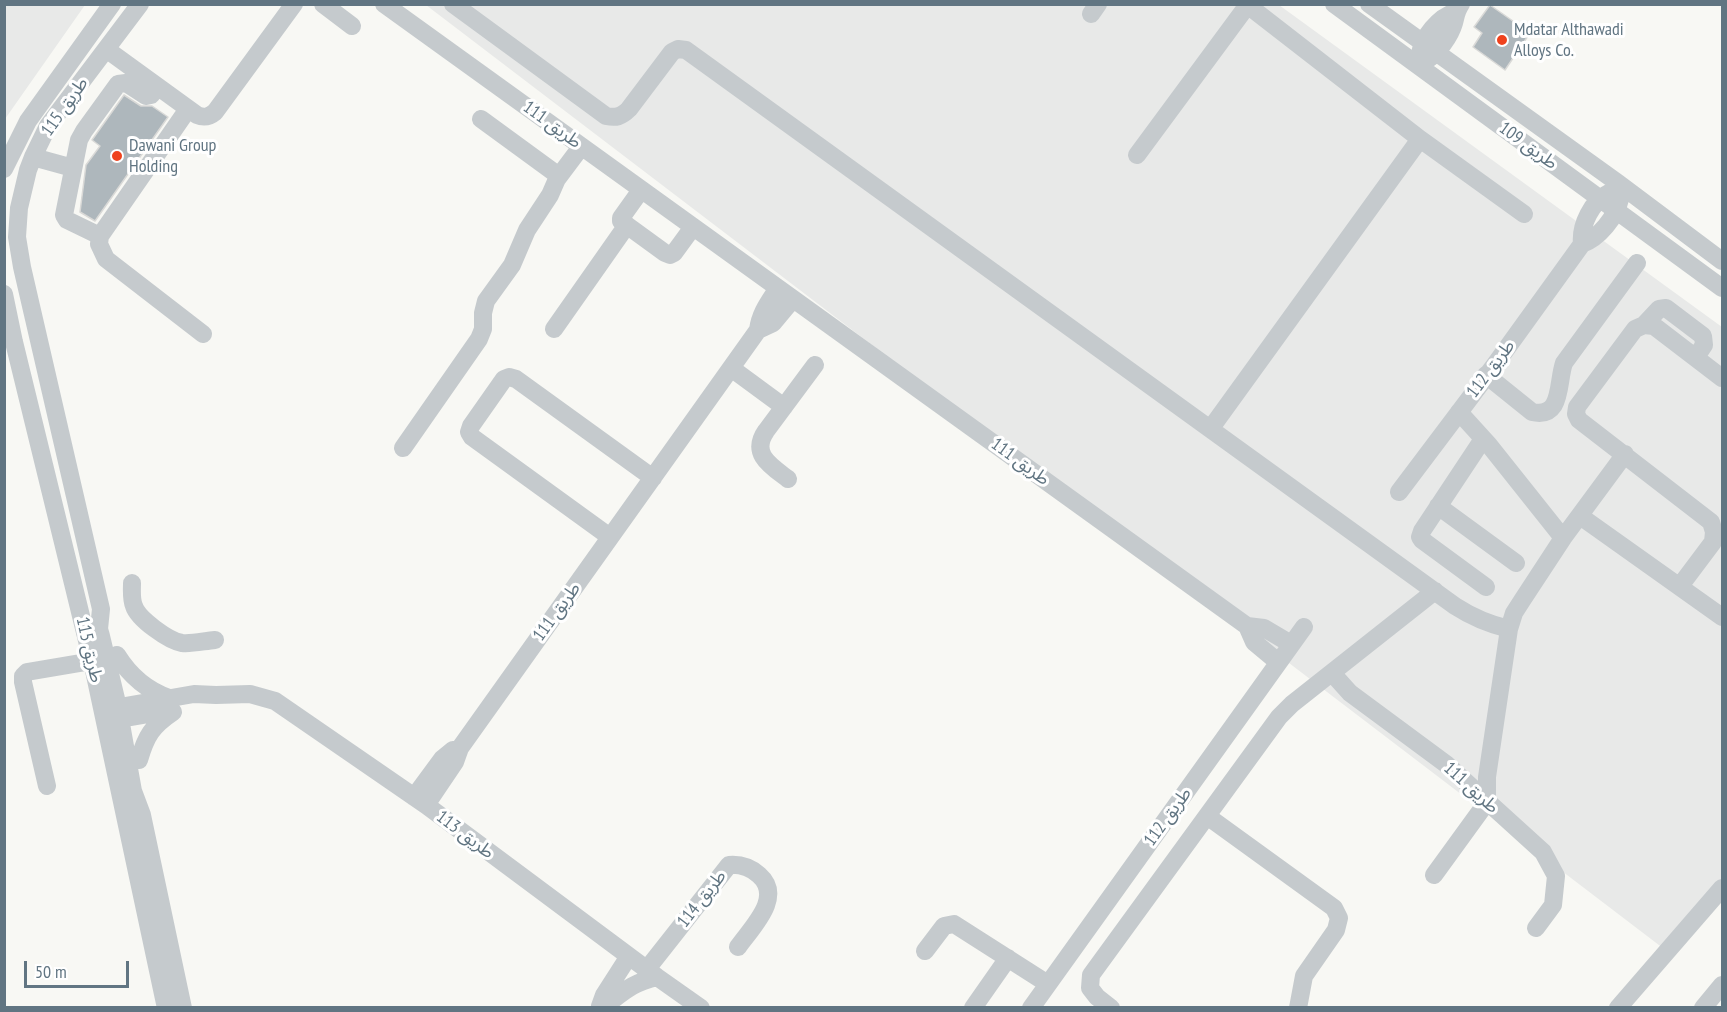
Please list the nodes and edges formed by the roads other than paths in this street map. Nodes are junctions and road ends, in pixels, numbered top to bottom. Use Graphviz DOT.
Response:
graph roads {
  1 [pos="112,4"];
  2 [pos="140,4"];
  3 [pos="294,4"];
  4 [pos="323,4"];
  5 [pos="384,4"];
  6 [pos="453,4"];
  7 [pos="1334,4"];
  8 [pos="1369,4"];
  9 [pos="1246,5"];
  10 [pos="1458,8"];
  11 [pos="352,26"];
  12 [pos="106,50"];
  13 [pos="1424,58"];
  14 [pos="157,87"];
  15 [pos="188,109"];
  16 [pos="1521,113"];
  17 [pos="481,119"];
  18 [pos="1508,131"];
  19 [pos="1420,139"];
  20 [pos="10,146"];
  21 [pos="581,147"];
  22 [pos="1137,155"];
  23 [pos="33,157"];
  24 [pos="72,168"];
  25 [pos="4,170"];
  26 [pos="559,176"];
  27 [pos="1622,187"];
  28 [pos="641,190"];
  29 [pos="1600,198"];
  30 [pos="1617,210"];
  31 [pos="1524,214"];
  32 [pos="627,225"];
  33 [pos="693,227"];
  34 [pos="99,236"];
  35 [pos="1582,244"];
  36 [pos="1722,261"];
  37 [pos="1637,263"];
  38 [pos="1722,288"];
  39 [pos="4,294"];
  40 [pos="785,294"];
  41 [pos="7,318"];
  42 [pos="554,329"];
  43 [pos="203,334"];
  44 [pos="9,343"];
  45 [pos="815,365"];
  46 [pos="731,368"];
  47 [pos="1490,371"];
  48 [pos="1722,378"];
  49 [pos="784,407"];
  50 [pos="1458,412"];
  51 [pos="1211,428"];
  52 [pos="1486,442"];
  53 [pos="403,448"];
  54 [pos="1625,454"];
  55 [pos="653,478"];
  56 [pos="788,478"];
  57 [pos="1399,492"];
  58 [pos="1438,506"];
  59 [pos="1580,516"];
  60 [pos="610,537"];
  61 [pos="1563,538"];
  62 [pos="1516,563"];
  63 [pos="132,583"];
  64 [pos="1680,586"];
  65 [pos="1486,587"];
  66 [pos="1435,591"];
  67 [pos="134,606"];
  68 [pos="101,609"];
  69 [pos="1722,618"];
  70 [pos="1247,626"];
  71 [pos="1304,627"];
  72 [pos="1509,629"];
  73 [pos="215,640"];
  74 [pos="1291,644"];
  75 [pos="117,655"];
  76 [pos="92,661"];
  77 [pos="1278,662"];
  78 [pos="1332,673"];
  79 [pos="173,703"];
  80 [pos="120,712"];
  81 [pos="139,760"];
  82 [pos="47,786"];
  83 [pos="420,801"];
  84 [pos="1487,802"];
  85 [pos="142,815"];
  86 [pos="1207,816"];
  87 [pos="1434,875"];
  88 [pos="1722,888"];
  89 [pos="1536,928"];
  90 [pos="738,947"];
  91 [pos="925,951"];
  92 [pos="628,956"];
  93 [pos="1008,958"];
  94 [pos="652,973"];
  95 [pos="1048,984"];
  96 [pos="1722,985"];
  97 [pos="166,1008"];
  98 [pos="183,1008"];
  99 [pos="600,1008"];
  100 [pos="701,1008"];
  101 [pos="973,1008"];
  102 [pos="1031,1008"];
  103 [pos="1111,1008"];
  104 [pos="1298,1008"];
  105 [pos="1618,1008"];
  106 [pos="1703,1008"];
  1 -- 20 [label="street, طريق 115"];
  2 -- 12 [label="street, طريق 115"];
  3 -- 15 [label="street"];
  4 -- 11 [label="street"];
  5 -- 21 [label="street, طريق 111"];
  6 -- 51 [label="street"];
  7 -- 13 [label="street, طريق 109"];
  8 -- 13 [label="street, طريق 109"];
  9 -- 19 [label="street"];
  9 -- 22 [label="street"];
  10 -- 13 [label="street"];
  12 -- 14 [label="street"];
  12 -- 23 [label="street, طريق 115"];
  13 -- 16 [label="street, طريق 109"];
  13 -- 18 [label="street, طريق 109"];
  14 -- 15 [label="street"];
  14 -- 24 [label="street"];
  15 -- 34 [label="street"];
  16 -- 18 [label="street"];
  16 -- 27 [label="street, طريق 109"];
  17 -- 26 [label="street"];
  18 -- 29 [label="street, طريق 109"];
  19 -- 31 [label="street"];
  19 -- 51 [label="street"];
  20 -- 25 [label="street, طريق 115"];
  21 -- 26 [label="street"];
  21 -- 28 [label="street, طريق 111"];
  23 -- 24 [label="street"];
  23 -- 68 [label="street, طريق 115"];
  24 -- 34 [label="street"];
  26 -- 53 [label="street"];
  27 -- 29 [label="street"];
  27 -- 30 [label="street, طريق 112"];
  27 -- 36 [label="street, طريق 109"];
  28 -- 32 [label="street"];
  28 -- 33 [label="street, طريق 111"];
  29 -- 30 [label="street, طريق 109"];
  29 -- 35 [label="street, طريق 112"];
  30 -- 35 [label="street, طريق 112"];
  30 -- 38 [label="street, طريق 109"];
  32 -- 33 [label="street"];
  32 -- 42 [label="street"];
  33 -- 40 [label="street, طريق 111"];
  34 -- 43 [label="street"];
  35 -- 47 [label="street, طريق 112"];
  37 -- 47 [label="street"];
  39 -- 41 [label="street, طريق 115"];
  40 -- 46 [label="street, طريق 111"];
  40 -- 70 [label="street, طريق 111"];
  41 -- 44 [label="street, طريق 115"];
  44 -- 76 [label="street, طريق 115"];
  45 -- 49 [label="street"];
  46 -- 49 [label="street"];
  46 -- 55 [label="street, طريق 111"];
  47 -- 50 [label="street, طريق 112"];
  48 -- 54 [label="street"];
  49 -- 56 [label="street"];
  50 -- 52 [label="street"];
  50 -- 57 [label="street, طريق 112"];
  51 -- 66 [label="street"];
  52 -- 58 [label="street"];
  52 -- 61 [label="street"];
  54 -- 59 [label="street"];
  54 -- 64 [label="street"];
  55 -- 60 [label="street, طريق 111"];
  55 -- 60 [label="street"];
  58 -- 62 [label="street"];
  58 -- 65 [label="street"];
  59 -- 61 [label="street"];
  59 -- 64 [label="street"];
  60 -- 83 [label="street, طريق 111"];
  61 -- 72 [label="street"];
  63 -- 67 [label="street"];
  64 -- 69 [label="street"];
  66 -- 72 [label="street"];
  66 -- 78 [label="street"];
  67 -- 68 [label="street"];
  67 -- 73 [label="street"];
  68 -- 75 [label="street, طريق 115"];
  68 -- 80 [label="street, طريق 115"];
  70 -- 74 [label="street, طريق 111"];
  70 -- 77 [label="street, طريق 111"];
  71 -- 74 [label="street, طريق 112"];
  72 -- 84 [label="street"];
  74 -- 77 [label="street, طريق 112"];
  75 -- 79 [label="street"];
  75 -- 80 [label="street, طريق 115"];
  76 -- 80 [label="street, طريق 115"];
  76 -- 82 [label="street"];
  77 -- 95 [label="street, طريق 112"];
  78 -- 84 [label="street, طريق 111"];
  78 -- 86 [label="street"];
  79 -- 80 [label="street, طريق 113"];
  79 -- 81 [label="street"];
  79 -- 83 [label="street, طريق 113"];
  80 -- 81 [label="street, طريق 115"];
  80 -- 85 [label="street, طريق 115"];
  80 -- 97 [label="street, طريق 115"];
  81 -- 85 [label="street, طريق 115"];
  83 -- 92 [label="street, طريق 113"];
  84 -- 87 [label="street"];
  84 -- 89 [label="street, طريق 111"];
  85 -- 98 [label="street, طريق 115"];
  86 -- 103 [label="street"];
  86 -- 104 [label="street"];
  88 -- 105 [label="street"];
  90 -- 94 [label="street, طريق 114"];
  91 -- 93 [label="street"];
  92 -- 94 [label="street, طريق 113"];
  92 -- 99 [label="street"];
  93 -- 95 [label="street"];
  93 -- 101 [label="street"];
  94 -- 99 [label="street"];
  94 -- 100 [label="street, طريق 113"];
  95 -- 102 [label="street, طريق 112"];
  96 -- 106 [label="street"];
}
